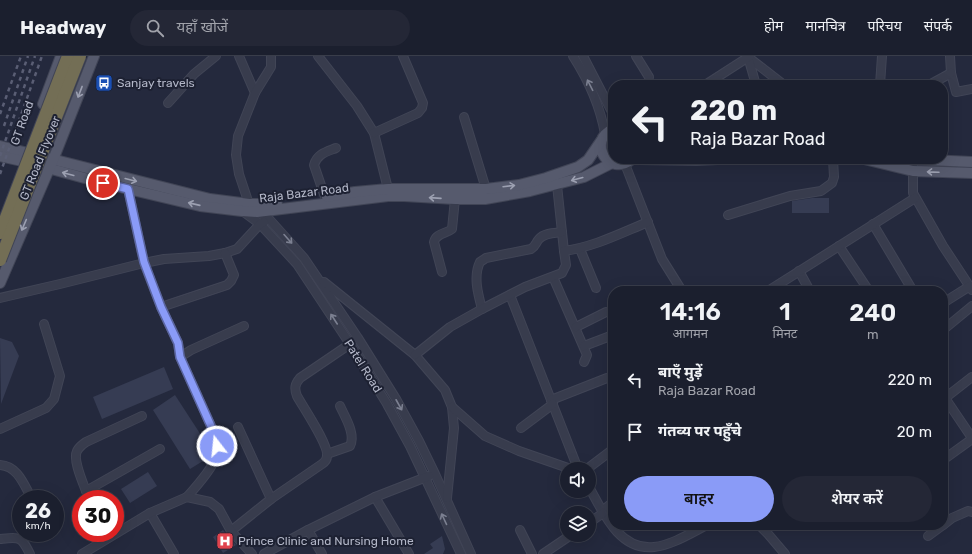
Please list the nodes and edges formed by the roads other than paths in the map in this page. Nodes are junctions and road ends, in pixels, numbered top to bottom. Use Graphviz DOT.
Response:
graph roads {
  1 [pos="61,56"];
  2 [pos="68,56"];
  3 [pos="80,56"];
  4 [pos="94,56"];
  5 [pos="216,56"];
  6 [pos="238,56"];
  7 [pos="271,56"];
  8 [pos="318,56"];
  9 [pos="403,56"];
  10 [pos="573,56"];
  11 [pos="583,56"];
  12 [pos="636,56"];
  13 [pos="748,56"];
  14 [pos="882,56"];
  15 [pos="950,56"];
  16 [pos="951,73"];
  17 [pos="649,77"];
  18 [pos="712,80"];
  19 [pos="755,80"];
  20 [pos="778,80"];
  21 [pos="880,80"];
  22 [pos="938,80"];
  23 [pos="972,90"];
  24 [pos="255,92"];
  25 [pos="168,103"];
  26 [pos="608,104"];
  27 [pos="608,113"];
  28 [pos="602,115"];
  29 [pos="464,118"];
  30 [pos="374,133"];
  31 [pos="607,135"];
  32 [pos="0,146"];
  33 [pos="336,148"];
  34 [pos="0,156"];
  35 [pos="24,156"];
  36 [pos="608,160"];
  37 [pos="948,161"];
  38 [pos="972,162"];
  39 [pos="51,164"];
  40 [pos="610,164"];
  41 [pos="629,164"];
  42 [pos="833,164"];
  43 [pos="884,164"];
  44 [pos="911,164"];
  45 [pos="913,171"];
  46 [pos="972,173"];
  47 [pos="557,185"];
  48 [pos="128,189"];
  49 [pos="388,189"];
  50 [pos="486,189"];
  51 [pos="325,197"];
  52 [pos="915,198"];
  53 [pos="455,199"];
  54 [pos="245,207"];
  55 [pos="257,212"];
  56 [pos="728,215"];
  57 [pos="269,219"];
  58 [pos="0,222"];
  59 [pos="648,222"];
  60 [pos="260,224"];
  61 [pos="873,224"];
  62 [pos="562,232"];
  63 [pos="0,233"];
  64 [pos="839,246"];
  65 [pos="580,249"];
  66 [pos="564,251"];
  67 [pos="225,253"];
  68 [pos="0,260"];
  69 [pos="144,262"];
  70 [pos="799,271"];
  71 [pos="442,272"];
  72 [pos="553,277"];
  73 [pos="319,278"];
  74 [pos="0,283"];
  75 [pos="679,286"];
  76 [pos="776,286"];
  77 [pos="807,286"];
  78 [pos="866,286"];
  79 [pos="909,286"];
  80 [pos="596,288"];
  81 [pos="971,288"];
  82 [pos="510,295"];
  83 [pos="0,298"];
  84 [pos="948,300"];
  85 [pos="972,306"];
  86 [pos="161,307"];
  87 [pos="482,309"];
  88 [pos="606,312"];
  89 [pos="44,324"];
  90 [pos="244,326"];
  91 [pos="948,326"];
  92 [pos="576,327"];
  93 [pos="608,337"];
  94 [pos="350,344"];
  95 [pos="584,346"];
  96 [pos="415,355"];
  97 [pos="180,357"];
  98 [pos="584,362"];
  99 [pos="972,377"];
  100 [pos="607,378"];
  101 [pos="948,393"];
  102 [pos="552,402"];
  103 [pos="948,402"];
  104 [pos="340,406"];
  105 [pos="452,407"];
  106 [pos="142,416"];
  107 [pos="238,426"];
  108 [pos="521,428"];
  109 [pos="0,429"];
  110 [pos="972,439"];
  111 [pos="160,449"];
  112 [pos="608,453"];
  113 [pos="327,454"];
  114 [pos="948,456"];
  115 [pos="575,462"];
  116 [pos="596,462"];
  117 [pos="0,465"];
  118 [pos="560,465"];
  119 [pos="435,474"];
  120 [pos="425,478"];
  121 [pos="27,490"];
  122 [pos="86,490"];
  123 [pos="96,490"];
  124 [pos="187,497"];
  125 [pos="375,498"];
  126 [pos="595,498"];
  127 [pos="271,499"];
  128 [pos="447,500"];
  129 [pos="608,507"];
  130 [pos="603,512"];
  131 [pos="972,512"];
  132 [pos="150,513"];
  133 [pos="596,518"];
  134 [pos="608,519"];
  135 [pos="948,522"];
  136 [pos="124,526"];
  137 [pos="308,530"];
  138 [pos="520,530"];
  139 [pos="617,530"];
  140 [pos="696,530"];
  141 [pos="764,530"];
  142 [pos="936,530"];
  143 [pos="231,531"];
  144 [pos="928,536"];
  145 [pos="0,539"];
  146 [pos="96,542"];
  147 [pos="561,542"];
  148 [pos="30,554"];
  149 [pos="82,554"];
  150 [pos="174,554"];
  151 [pos="252,554"];
  152 [pos="264,554"];
  153 [pos="322,554"];
  154 [pos="409,554"];
  155 [pos="461,554"];
  156 [pos="471,554"];
  157 [pos="532,554"];
  158 [pos="543,554"];
  159 [pos="785,554"];
  1 -- 35 [label="main road, GT Road"];
  2 -- 63 [label="highway, GT Road Flyover, bridge"];
  3 -- 68 [label="highway, GT Road Flyover, bridge"];
  4 -- 39 [label="main road, one-way"];
  5 -- 25 [label="street"];
  6 -- 24 [label="street"];
  7 -- 24 [label="street"];
  8 -- 30 [label="street"];
  9 -- 30 [label="street"];
  28 -- 10 [label="street, one-way"];
  11 -- 26 [label="street"];
  12 -- 17 [label="street"];
  13 -- 18 [label="street"];
  13 -- 19 [label="street"];
  13 -- 20 [label="street"];
  14 -- 21 [label="street"];
  15 -- 16 [label="street"];
  16 -- 22 [label="street"];
  16 -- 23 [label="street"];
  24 -- 54 [label="street"];
  27 -- 28 [label="street"];
  28 -- 31 [label="street"];
  29 -- 50 [label="street"];
  30 -- 49 [label="street"];
  31 -- 36 [label="main road"];
  50 -- 31 [label="main road, Raja Bazar Road, one-way"];
  32 -- 35 [label="main road, Raja Bazar Road"];
  33 -- 51 [label="street"];
  34 -- 35 [label="main road, Raja Bazar Road"];
  35 -- 39 [label="main road, Raja Bazar Road"];
  35 -- 58 [label="main road, GT Road"];
  37 -- 38 [label="main road"];
  48 -- 39 [label="main road, Raja Bazar Road, one-way"];
  39 -- 54 [label="main road, Raja Bazar Road, one-way"];
  39 -- 74 [label="main road, one-way"];
  40 -- 47 [label="main road, Raja Bazar Road, one-way"];
  41 -- 59 [label="street"];
  42 -- 56 [label="street"];
  43 -- 45 [label="main road"];
  44 -- 45 [label="street"];
  46 -- 45 [label="main road, one-way"];
  45 -- 52 [label="street"];
  47 -- 53 [label="main road, Raja Bazar Road"];
  47 -- 62 [label="street"];
  54 -- 48 [label="main road, Raja Bazar Road, one-way"];
  48 -- 69 [label="street"];
  49 -- 50 [label="main road, Raja Bazar Road"];
  49 -- 51 [label="main road, Raja Bazar Road"];
  51 -- 54 [label="main road, Raja Bazar Road"];
  52 -- 61 [label="street"];
  52 -- 81 [label="street"];
  53 -- 55 [label="main road, Raja Bazar Road, one-way"];
  53 -- 71 [label="street"];
  54 -- 55 [label="main road, Raja Bazar Road"];
  54 -- 60 [label="street, Patel Road"];
  55 -- 57 [label="street, Patel Road"];
  57 -- 60 [label="street"];
  57 -- 73 [label="street, Patel Road, one-way"];
  59 -- 65 [label="street"];
  59 -- 75 [label="street"];
  60 -- 67 [label="street"];
  94 -- 60 [label="street, Patel Road, one-way"];
  61 -- 64 [label="street"];
  61 -- 79 [label="street"];
  62 -- 66 [label="street"];
  62 -- 87 [label="street"];
  64 -- 70 [label="street"];
  64 -- 78 [label="street"];
  65 -- 66 [label="street"];
  65 -- 80 [label="street"];
  66 -- 72 [label="street"];
  67 -- 69 [label="street"];
  67 -- 86 [label="street"];
  69 -- 83 [label="street"];
  69 -- 86 [label="street"];
  70 -- 76 [label="street"];
  70 -- 77 [label="street"];
  72 -- 82 [label="street"];
  72 -- 92 [label="street"];
  73 -- 96 [label="street"];
  73 -- 119 [label="street, Patel Road, one-way"];
  81 -- 84 [label="street"];
  82 -- 87 [label="street"];
  82 -- 102 [label="street"];
  85 -- 91 [label="street"];
  86 -- 97 [label="street"];
  87 -- 96 [label="street"];
  88 -- 92 [label="street"];
  89 -- 109 [label="street"];
  90 -- 97 [label="street"];
  92 -- 95 [label="street"];
  93 -- 95 [label="street"];
  94 -- 113 [label="street"];
  94 -- 120 [label="street, Patel Road"];
  95 -- 98 [label="street"];
  96 -- 105 [label="street"];
  97 -- 124 [label="street"];
  99 -- 101 [label="street"];
  100 -- 102 [label="street"];
  102 -- 108 [label="street"];
  102 -- 115 [label="street"];
  103 -- 110 [label="street"];
  104 -- 113 [label="street"];
  105 -- 118 [label="street"];
  105 -- 128 [label="street"];
  106 -- 122 [label="street"];
  107 -- 127 [label="street"];
  110 -- 114 [label="street"];
  111 -- 123 [label="street"];
  112 -- 116 [label="street"];
  113 -- 127 [label="street"];
  117 -- 121 [label="street"];
  119 -- 120 [label="street"];
  119 -- 128 [label="street, Patel Road"];
  120 -- 125 [label="street"];
  155 -- 120 [label="street, Patel Road, one-way"];
  124 -- 132 [label="street"];
  124 -- 143 [label="street"];
  125 -- 137 [label="street"];
  125 -- 154 [label="street"];
  126 -- 130 [label="street"];
  127 -- 143 [label="street"];
  128 -- 156 [label="street, Patel Road"];
  129 -- 130 [label="street"];
  130 -- 133 [label="street"];
  130 -- 134 [label="street"];
  131 -- 135 [label="street"];
  132 -- 136 [label="street"];
  132 -- 150 [label="street"];
  137 -- 152 [label="street"];
  137 -- 153 [label="street"];
  138 -- 157 [label="street"];
  139 -- 140 [label="street"];
  141 -- 159 [label="street"];
  142 -- 144 [label="street"];
  143 -- 151 [label="street"];
  145 -- 148 [label="street"];
  146 -- 149 [label="street"];
  147 -- 158 [label="street"];
}
